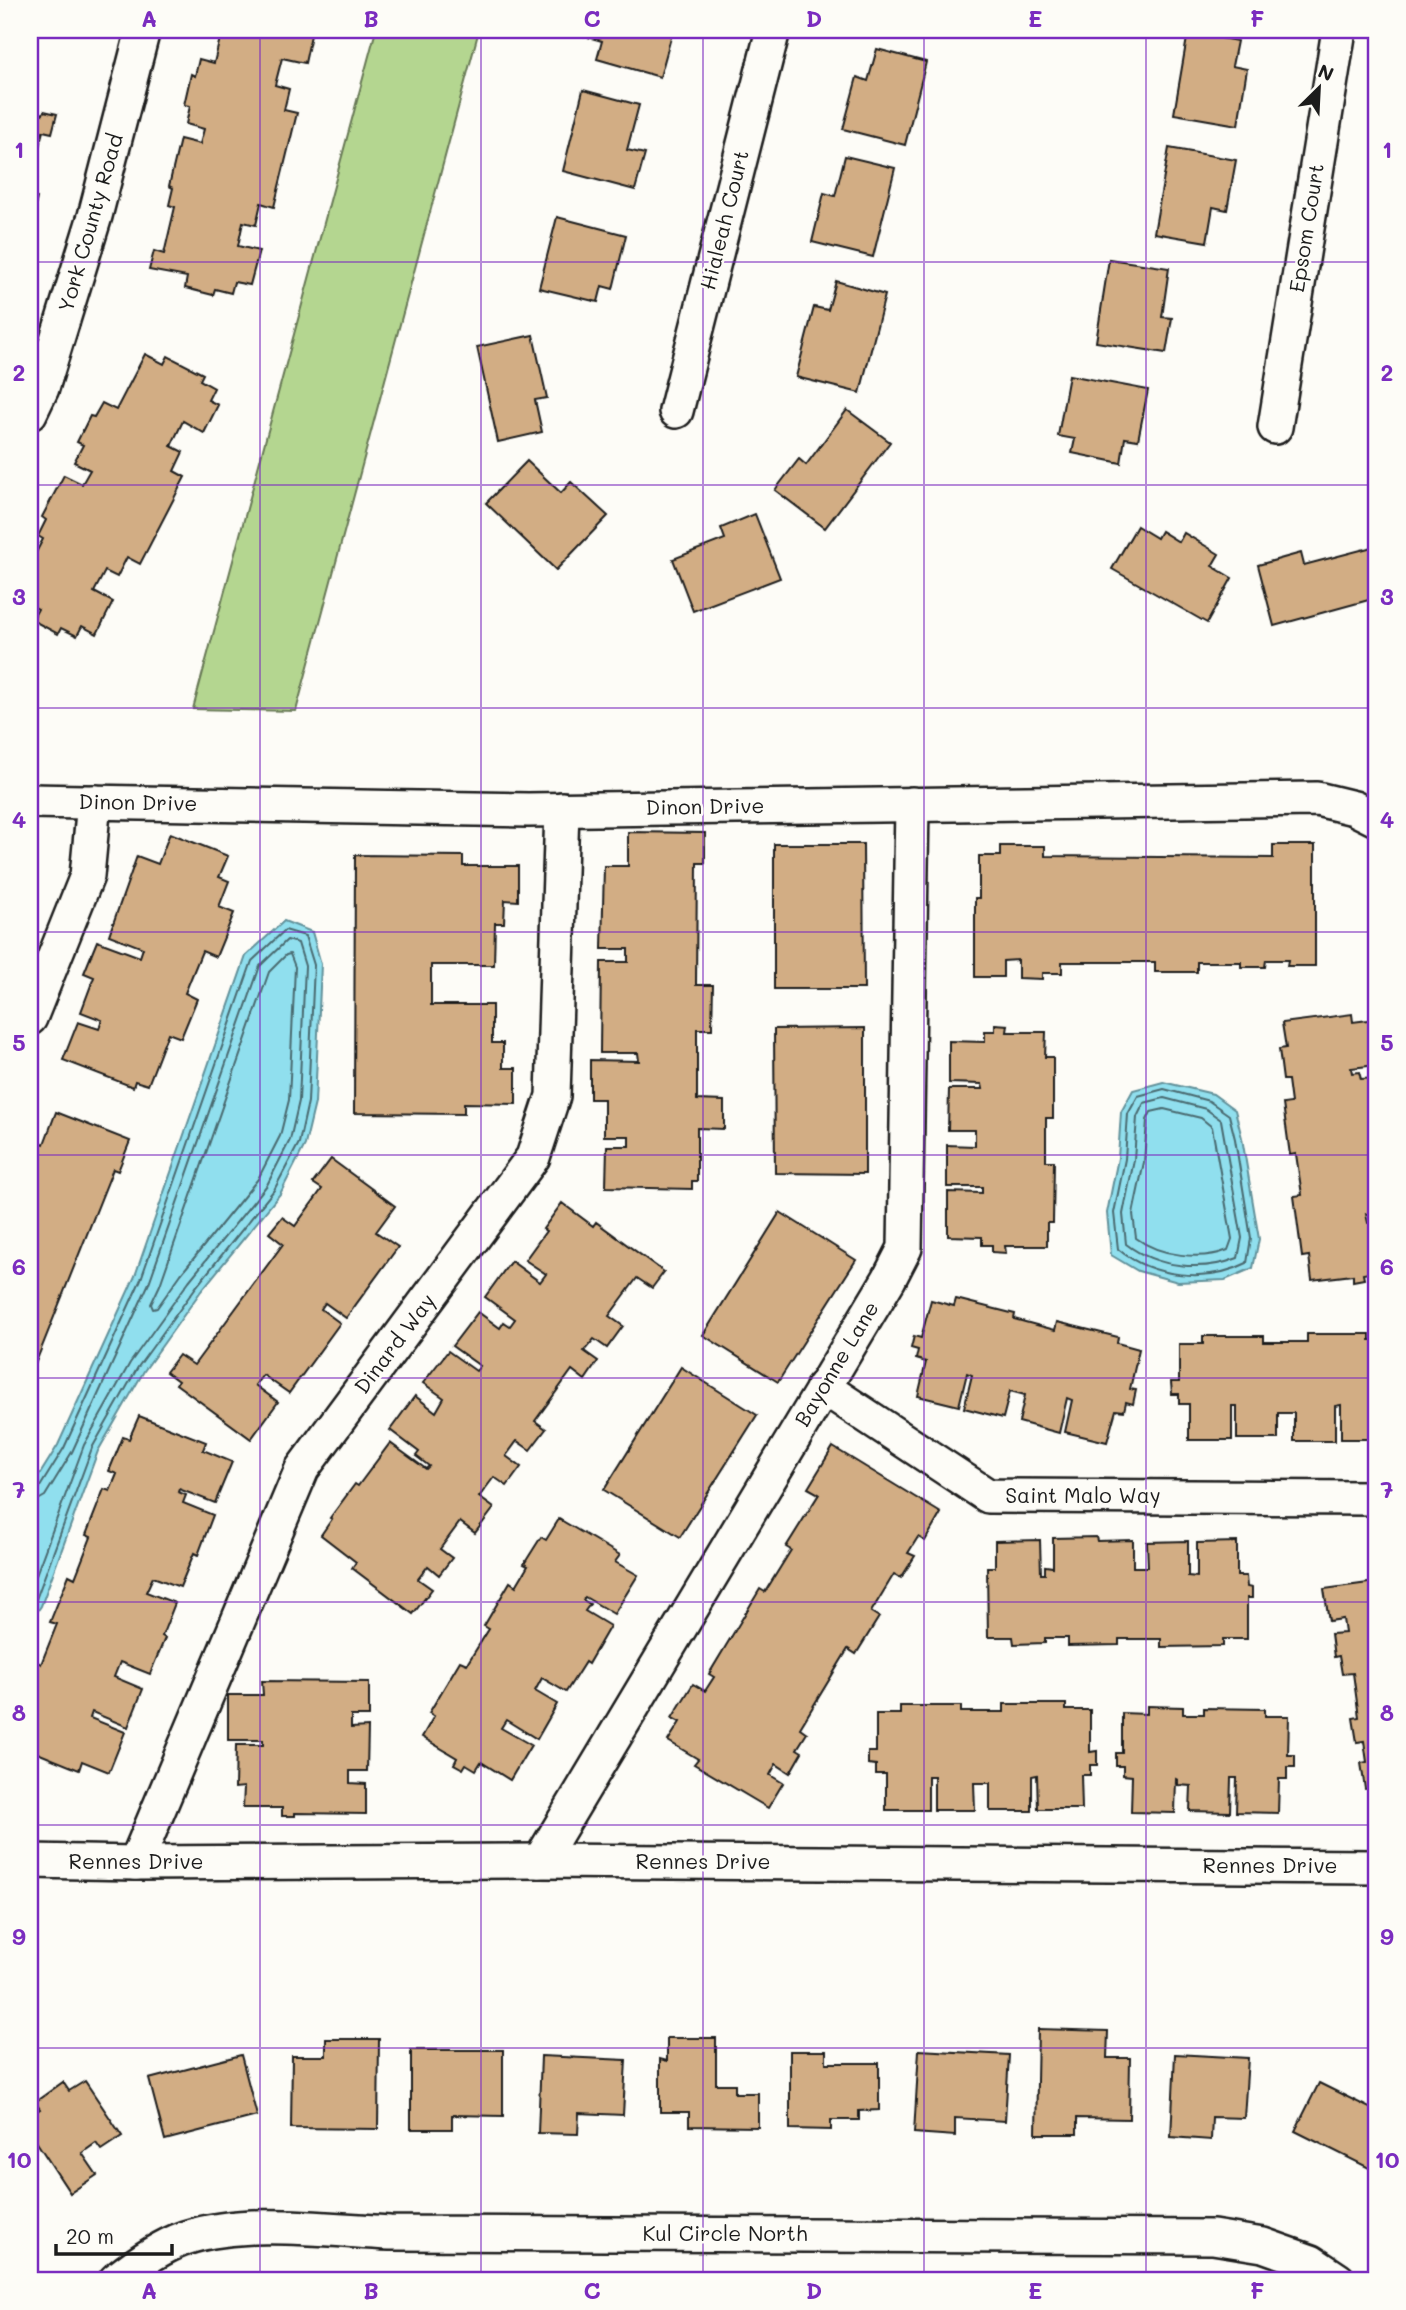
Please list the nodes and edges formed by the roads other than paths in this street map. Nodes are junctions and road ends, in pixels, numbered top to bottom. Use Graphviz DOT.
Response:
graph roads {
  1 [pos="143,30"];
  2 [pos="773,30"];
  3 [pos="1339,30"];
  4 [pos="676,411"];
  5 [pos="30,413"];
  6 [pos="1275,427"];
  7 [pos="30,801"];
  8 [pos="94,802"];
  9 [pos="912,804"];
  10 [pos="562,809"];
  11 [pos="1376,819"];
  12 [pos="30,1018"];
  13 [pos="822,1387"];
  14 [pos="1376,1498"];
  15 [pos="30,1861"];
  16 [pos="540,1861"];
  17 [pos="136,1863"];
  18 [pos="1376,1867"];
  19 [pos="116,2280"];
  20 [pos="1338,2280"];
  1 -- 5 [label="street, York County Road"];
  2 -- 4 [label="street, Hialeah Court"];
  3 -- 6 [label="street, Epsom Court"];
  7 -- 8 [label="street, Dinon Drive"];
  8 -- 10 [label="street, Dinon Drive"];
  8 -- 12 [label="street"];
  9 -- 10 [label="street, Dinon Drive"];
  9 -- 11 [label="street, Dinon Drive"];
  9 -- 13 [label="street, Bayonne Lane"];
  10 -- 17 [label="street, Dinard Way"];
  13 -- 14 [label="street, Saint Malo Way"];
  13 -- 16 [label="street, Bayonne Lane"];
  15 -- 17 [label="street, Rennes Drive"];
  16 -- 17 [label="street, Rennes Drive"];
  16 -- 18 [label="street, Rennes Drive"];
  19 -- 20 [label="street, Kul Circle North"];
}
